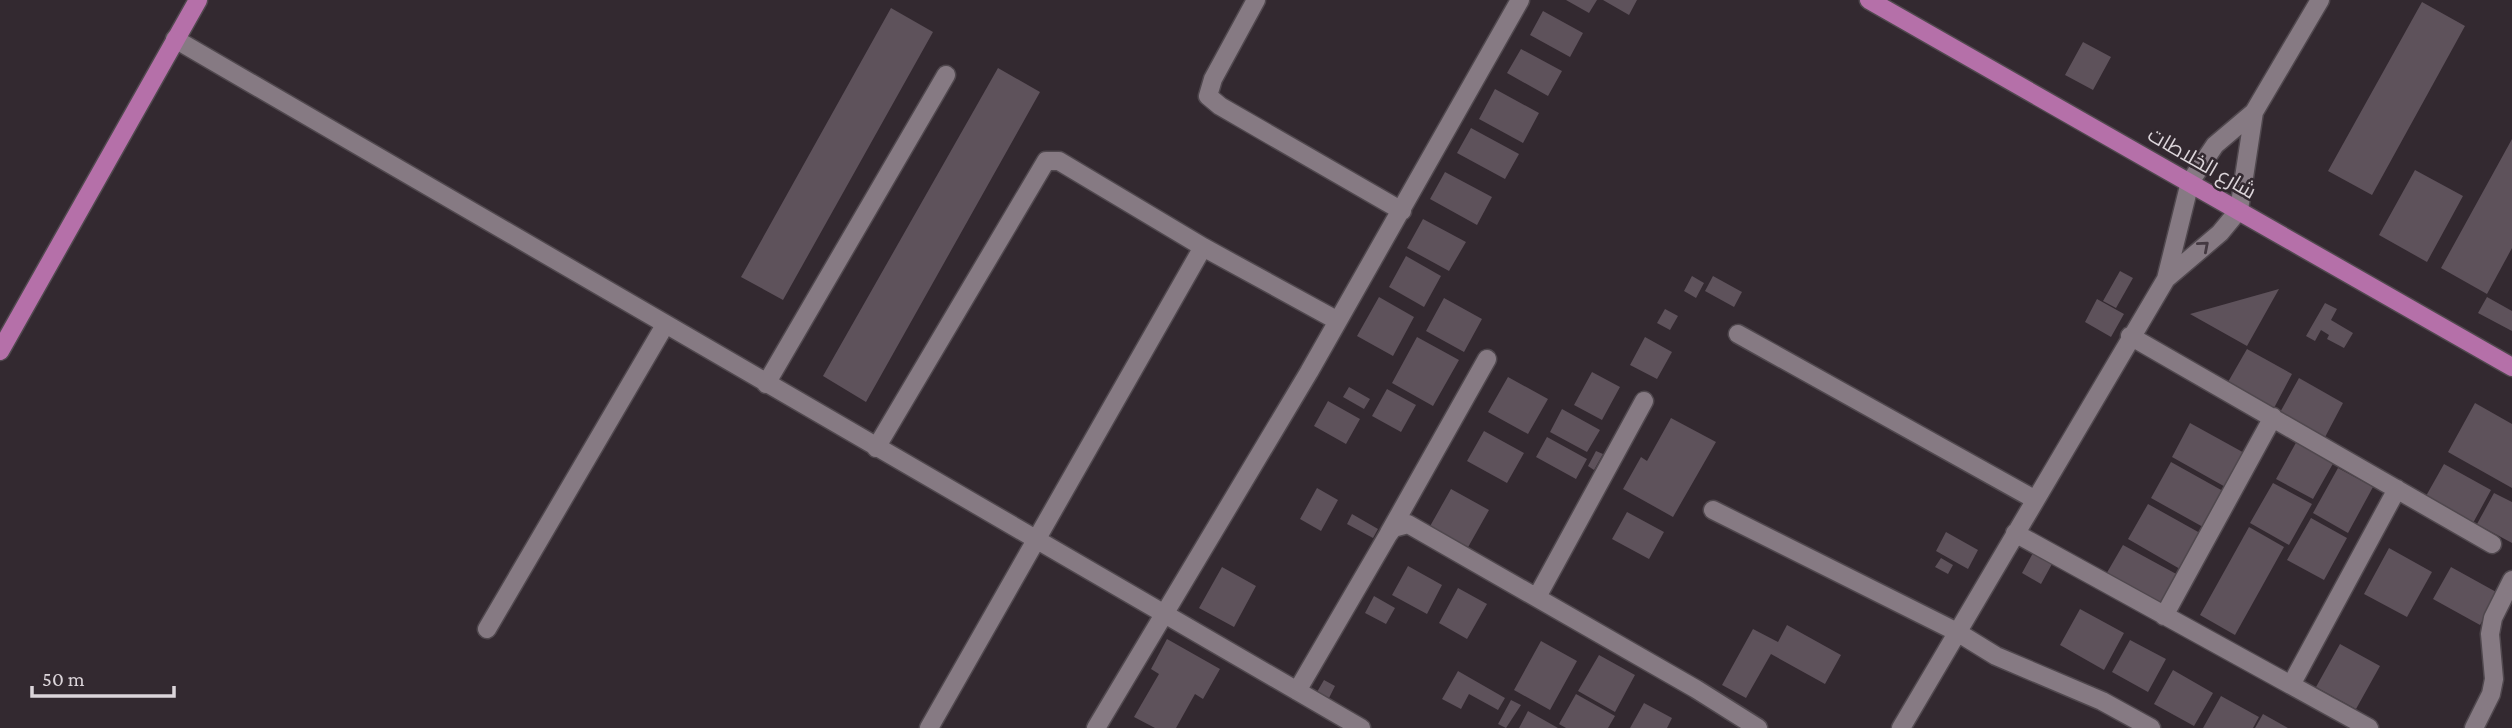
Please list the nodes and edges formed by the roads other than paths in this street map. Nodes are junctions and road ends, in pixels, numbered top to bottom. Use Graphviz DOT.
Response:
graph roads {
  1 [pos="198,0"];
  2 [pos="1256,0"];
  3 [pos="1520,0"];
  4 [pos="1869,0"];
  5 [pos="2320,0"];
  6 [pos="175,39"];
  7 [pos="946,75"];
  8 [pos="2254,112"];
  9 [pos="2190,182"];
  10 [pos="2239,210"];
  11 [pos="1402,211"];
  12 [pos="1203,247"];
  13 [pos="2166,279"];
  14 [pos="1338,321"];
  15 [pos="665,325"];
  16 [pos="1738,334"];
  17 [pos="2130,336"];
  18 [pos="0,351"];
  19 [pos="1487,359"];
  20 [pos="2512,367"];
  21 [pos="766,384"];
  22 [pos="1644,401"];
  23 [pos="2273,417"];
  24 [pos="876,448"];
  25 [pos="2397,489"];
  26 [pos="2034,499"];
  27 [pos="1713,510"];
  28 [pos="2015,533"];
  29 [pos="1388,535"];
  30 [pos="1037,541"];
  31 [pos="2492,544"];
  32 [pos="2512,580"];
  33 [pos="1537,597"];
  34 [pos="1164,614"];
  35 [pos="2164,615"];
  36 [pos="487,629"];
  37 [pos="1957,632"];
  38 [pos="2291,685"];
  39 [pos="1297,691"];
  40 [pos="929,728"];
  41 [pos="1096,728"];
  42 [pos="1361,728"];
  43 [pos="1758,728"];
  44 [pos="1901,728"];
  45 [pos="2151,728"];
  46 [pos="2369,728"];
  47 [pos="2474,728"];
  1 -- 6 [label="main road"];
  2 -- 11 [label="street"];
  3 -- 11 [label="street"];
  4 -- 9 [label="main road, شارع الخلاطات"];
  5 -- 8 [label="street"];
  6 -- 15 [label="street"];
  6 -- 18 [label="main road"];
  7 -- 21 [label="street"];
  8 -- 9 [label="street"];
  8 -- 10 [label="street"];
  9 -- 10 [label="main road, شارع الخلاطات"];
  9 -- 13 [label="street"];
  13 -- 10 [label="street, one-way"];
  10 -- 20 [label="main road, شارع الخلاطات"];
  11 -- 14 [label="street"];
  12 -- 14 [label="street"];
  12 -- 24 [label="street"];
  12 -- 30 [label="street"];
  13 -- 17 [label="street"];
  14 -- 34 [label="street"];
  15 -- 21 [label="street"];
  15 -- 36 [label="street"];
  16 -- 26 [label="street"];
  17 -- 23 [label="street"];
  17 -- 26 [label="street"];
  19 -- 29 [label="street"];
  21 -- 24 [label="street"];
  22 -- 33 [label="street"];
  23 -- 25 [label="street"];
  23 -- 35 [label="street"];
  24 -- 30 [label="street"];
  25 -- 31 [label="street"];
  25 -- 38 [label="street"];
  26 -- 28 [label="street"];
  27 -- 37 [label="street"];
  28 -- 35 [label="street"];
  28 -- 37 [label="street"];
  29 -- 33 [label="street"];
  29 -- 39 [label="street"];
  30 -- 34 [label="street"];
  30 -- 40 [label="street"];
  32 -- 47 [label="street"];
  33 -- 43 [label="street"];
  34 -- 39 [label="street"];
  34 -- 41 [label="street"];
  35 -- 38 [label="street"];
  37 -- 44 [label="street"];
  37 -- 45 [label="street"];
  38 -- 46 [label="street"];
  39 -- 42 [label="street"];
}
